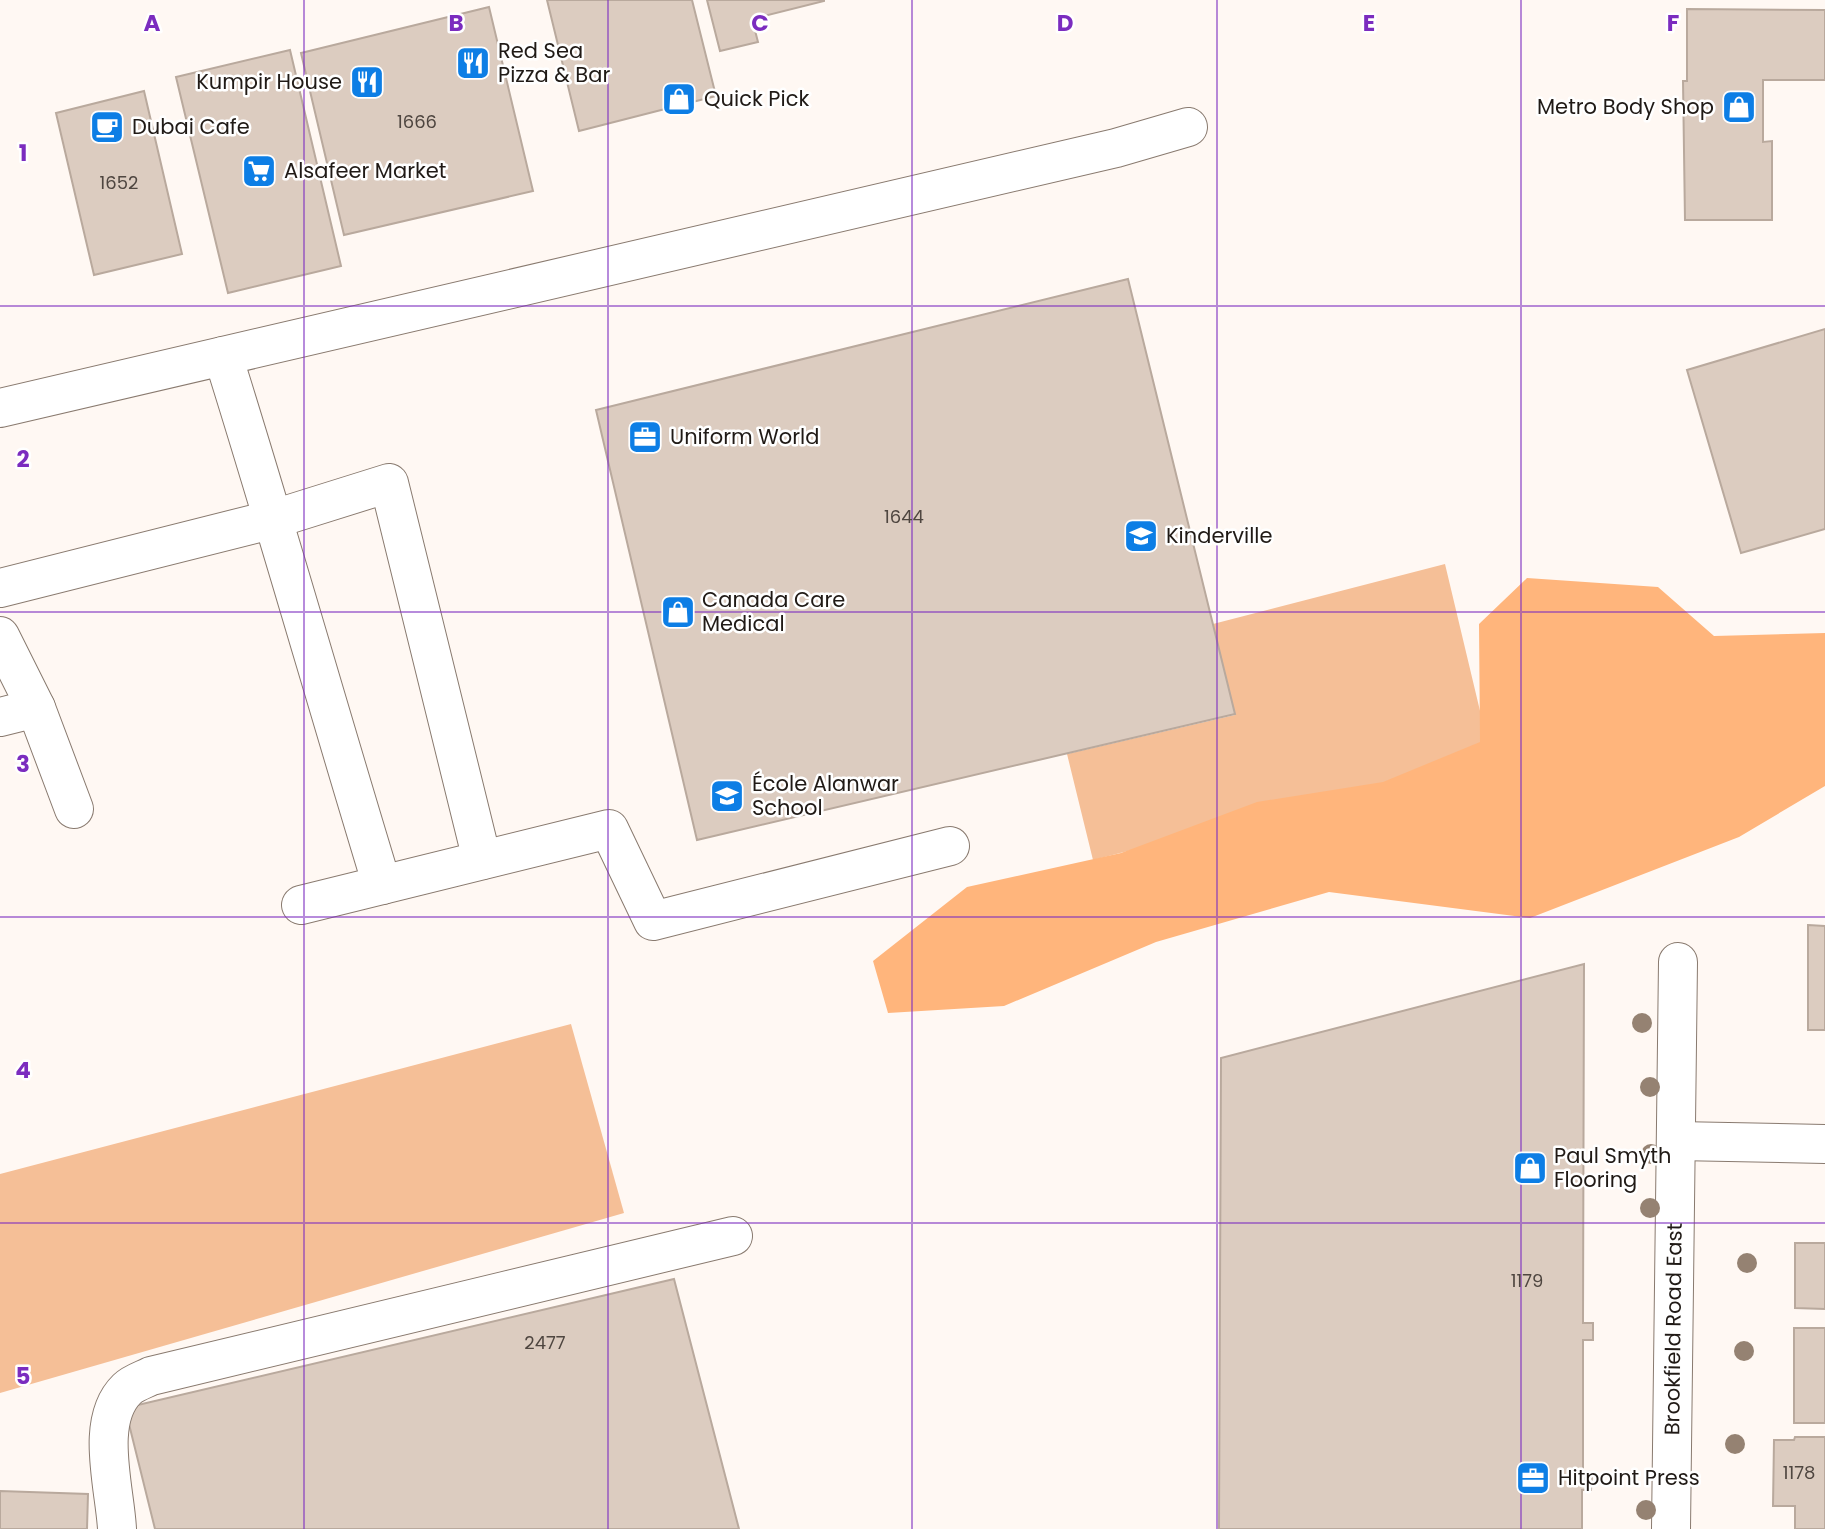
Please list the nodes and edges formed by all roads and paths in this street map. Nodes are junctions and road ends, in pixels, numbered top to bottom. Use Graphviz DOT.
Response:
graph roads {
  1 [pos="1188,127"];
  2 [pos="223,356"];
  3 [pos="0,408"];
  4 [pos="274,519"];
  5 [pos="0,588"];
  6 [pos="0,636"];
  7 [pos="18,713"];
  8 [pos="74,809"];
  9 [pos="950,846"];
  10 [pos="482,860"];
  11 [pos="382,884"];
  12 [pos="301,905"];
  13 [pos="1678,962"];
  14 [pos="1677,1141"];
  15 [pos="1825,1144"];
  16 [pos="733,1236"];
  17 [pos="117,1529"];
  18 [pos="1671,1529"];
  1 -- 2 [label="street"];
  2 -- 3 [label="street"];
  2 -- 4 [label="street"];
  4 -- 5 [label="street"];
  4 -- 10 [label="street"];
  4 -- 11 [label="street"];
  6 -- 7 [label="street"];
  7 -- 8 [label="street"];
  9 -- 10 [label="street"];
  10 -- 11 [label="street"];
  11 -- 12 [label="street"];
  13 -- 14 [label="street, Brookfield Road East"];
  14 -- 15 [label="street"];
  14 -- 18 [label="street, Brookfield Road East"];
  16 -- 17 [label="street"];
}
